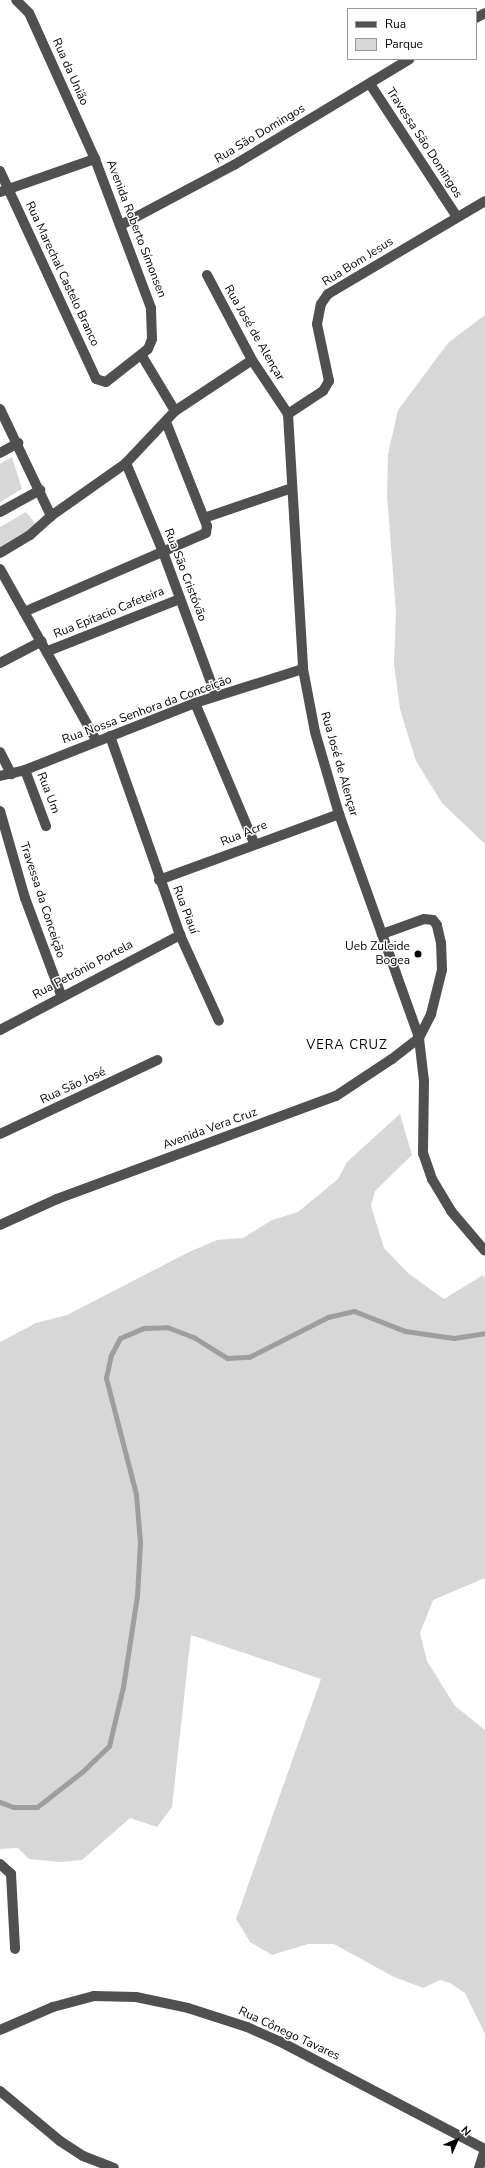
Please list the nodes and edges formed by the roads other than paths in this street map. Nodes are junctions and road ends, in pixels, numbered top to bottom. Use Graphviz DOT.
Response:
graph roads {
  1 [pos="16,0"];
  2 [pos="408,60"];
  3 [pos="370,84"];
  4 [pos="95,159"];
  5 [pos="0,171"];
  6 [pos="4,190"];
  7 [pos="485,201"];
  8 [pos="457,217"];
  9 [pos="121,225"];
  10 [pos="207,275"];
  11 [pos="142,356"];
  12 [pos="252,360"];
  13 [pos="106,382"];
  14 [pos="0,409"];
  15 [pos="175,411"];
  16 [pos="288,414"];
  17 [pos="166,422"];
  18 [pos="18,443"];
  19 [pos="0,453"];
  20 [pos="126,463"];
  21 [pos="292,488"];
  22 [pos="40,490"];
  23 [pos="0,512"];
  24 [pos="51,516"];
  25 [pos="204,518"];
  26 [pos="163,552"];
  27 [pos="0,553"];
  28 [pos="0,569"];
  29 [pos="180,599"];
  30 [pos="24,612"];
  31 [pos="42,641"];
  32 [pos="48,651"];
  33 [pos="0,663"];
  34 [pos="303,669"];
  35 [pos="216,696"];
  36 [pos="195,703"];
  37 [pos="110,736"];
  38 [pos="96,740"];
  39 [pos="0,752"];
  40 [pos="25,770"];
  41 [pos="11,774"];
  42 [pos="0,776"];
  43 [pos="0,811"];
  44 [pos="339,814"];
  45 [pos="46,826"];
  46 [pos="254,843"];
  47 [pos="159,880"];
  48 [pos="382,934"];
  49 [pos="180,935"];
  50 [pos="61,995"];
  51 [pos="219,1021"];
  52 [pos="0,1030"];
  53 [pos="419,1038"];
  54 [pos="157,1060"];
  55 [pos="0,1134"];
  56 [pos="0,1225"];
  57 [pos="485,1251"];
  58 [pos="0,1864"];
  59 [pos="15,1949"];
  60 [pos="0,2030"];
  61 [pos="0,2091"];
  62 [pos="485,2149"];
  63 [pos="114,2168"];
  64 [pos="479,2168"];
  1 -- 4 [label="street, Rua da União"];
  2 -- 3 [label="street, Rua São Domingos"];
  3 -- 8 [label="street, Travessa São Domingos"];
  3 -- 9 [label="street, Rua São Domingos"];
  4 -- 6 [label="street"];
  4 -- 9 [label="street, Avenida Roberto Símonsen"];
  5 -- 6 [label="street, Rua Marechal Castelo Branco"];
  6 -- 13 [label="street, Rua Marechal Castelo Branco"];
  7 -- 8 [label="street, Rua Bom Jesus"];
  8 -- 16 [label="street, Rua Bom Jesus"];
  9 -- 11 [label="street, Avenida Roberto Símonsen"];
  10 -- 12 [label="street, Rua José de Alençar"];
  11 -- 13 [label="street, Avenida Roberto Símonsen"];
  11 -- 15 [label="street"];
  12 -- 15 [label="street"];
  12 -- 16 [label="street, Rua José de Alençar"];
  14 -- 18 [label="street"];
  15 -- 17 [label="street"];
  16 -- 21 [label="street, Rua José de Alençar"];
  17 -- 20 [label="street"];
  17 -- 25 [label="street"];
  18 -- 19 [label="street"];
  18 -- 22 [label="street"];
  20 -- 24 [label="street"];
  20 -- 26 [label="street, Rua São Cristóvão"];
  21 -- 25 [label="street"];
  21 -- 34 [label="street, Rua José de Alençar"];
  22 -- 23 [label="street"];
  22 -- 24 [label="street"];
  24 -- 27 [label="street"];
  25 -- 26 [label="street"];
  26 -- 29 [label="street, Rua São Cristóvão"];
  26 -- 30 [label="street"];
  28 -- 30 [label="street"];
  29 -- 32 [label="street, Rua Epitacio Cafeteira"];
  29 -- 35 [label="street, Rua São Cristóvão"];
  30 -- 31 [label="street"];
  31 -- 32 [label="street"];
  31 -- 33 [label="street"];
  32 -- 38 [label="street"];
  34 -- 35 [label="street, Rua Nossa Senhora da Conceição"];
  34 -- 44 [label="street, Rua José de Alençar"];
  35 -- 36 [label="street, Rua Nossa Senhora da Conceição"];
  36 -- 37 [label="street, Rua Nossa Senhora da Conceição"];
  36 -- 46 [label="street"];
  37 -- 38 [label="street, Rua Nossa Senhora da Conceição"];
  37 -- 47 [label="street, Rua Piauí"];
  38 -- 40 [label="street, Rua Nossa Senhora da Conceição"];
  39 -- 41 [label="street"];
  40 -- 41 [label="street, Rua Nossa Senhora da Conceição"];
  40 -- 45 [label="street, Rua Um"];
  41 -- 42 [label="street, Rua Nossa Senhora da Conceição"];
  43 -- 50 [label="street, Travessa da Conceição"];
  44 -- 46 [label="street, Rua Acre"];
  44 -- 48 [label="street, Rua José de Alençar"];
  46 -- 47 [label="street, Rua Acre"];
  47 -- 49 [label="street, Rua Piauí"];
  48 -- 53 [label="street, Rua José de Alençar"];
  48 -- 53 [label="street"];
  49 -- 50 [label="street, Rua Petrônio Portela"];
  49 -- 51 [label="street, Rua Piauí"];
  50 -- 52 [label="street, Rua Petrônio Portela"];
  53 -- 56 [label="street, Avenida Vera Cruz"];
  53 -- 57 [label="street, Rua José de Alençar"];
  54 -- 55 [label="street, Rua São José"];
  58 -- 59 [label="street"];
  60 -- 62 [label="street, Rua Cônego Tavares"];
  61 -- 63 [label="street"];
  62 -- 64 [label="street"];
}
